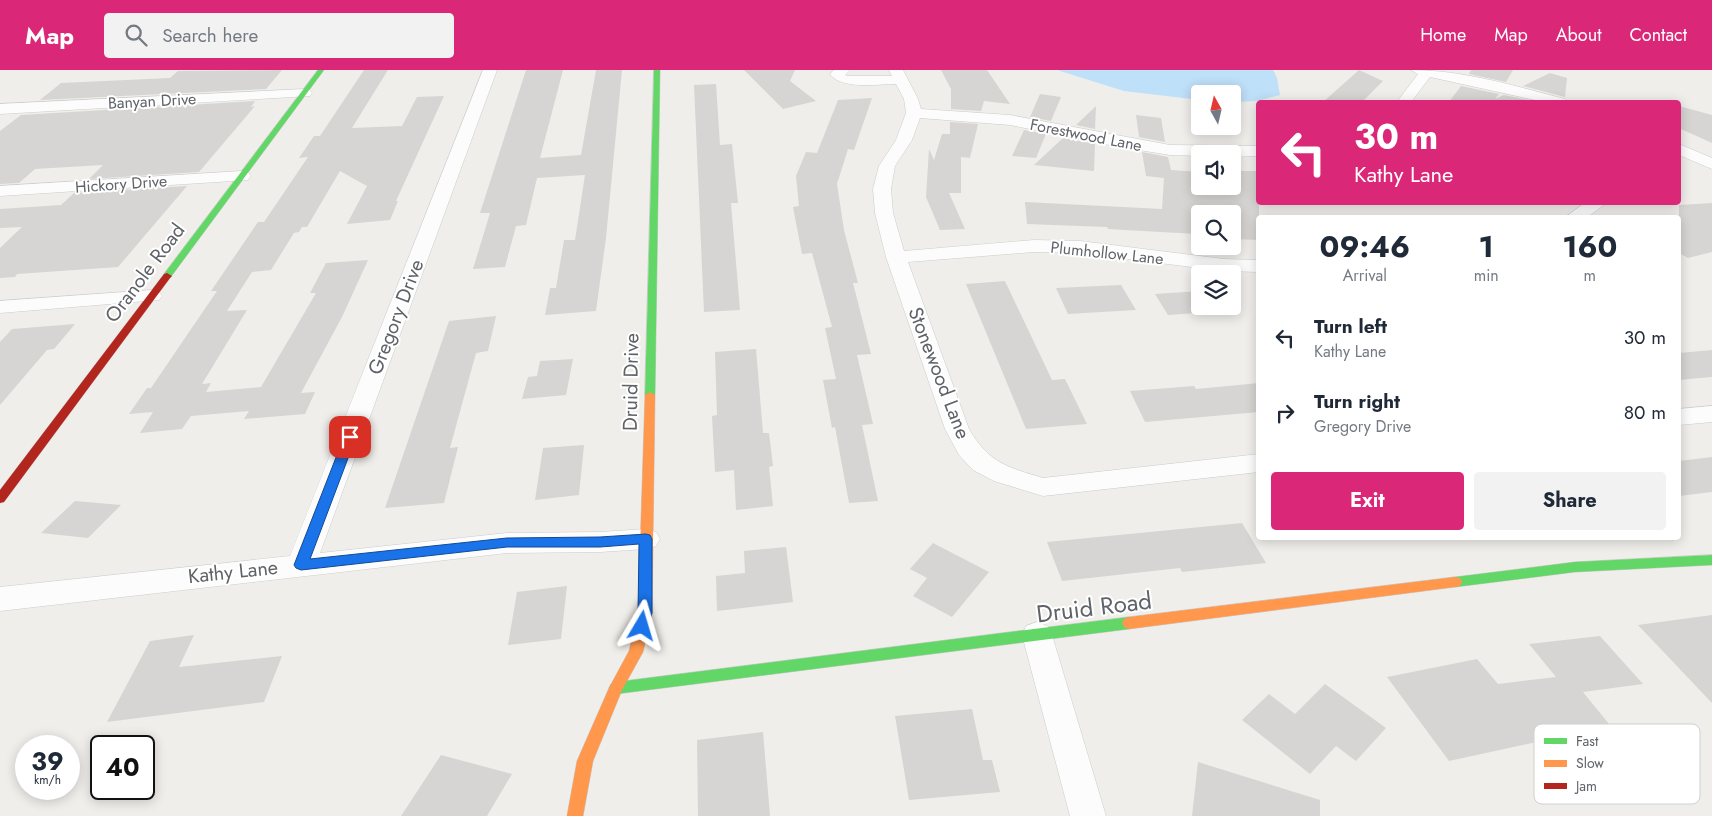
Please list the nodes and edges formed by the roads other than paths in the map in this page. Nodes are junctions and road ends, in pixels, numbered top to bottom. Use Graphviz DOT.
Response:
graph roads {
  1 [pos="321,70"];
  2 [pos="490,70"];
  3 [pos="657,70"];
  4 [pos="843,70"];
  5 [pos="1424,71"];
  6 [pos="899,75"];
  7 [pos="305,92"];
  8 [pos="1405,100"];
  9 [pos="1552,100"];
  10 [pos="0,109"];
  11 [pos="914,113"];
  12 [pos="1681,149"];
  13 [pos="1256,151"];
  14 [pos="1711,164"];
  15 [pos="1687,168"];
  16 [pos="242,176"];
  17 [pos="0,191"];
  18 [pos="1595,205"];
  19 [pos="1578,215"];
  20 [pos="896,257"];
  21 [pos="1256,266"];
  22 [pos="152,296"];
  23 [pos="0,307"];
  24 [pos="1712,414"];
  25 [pos="1681,417"];
  26 [pos="1256,464"];
  27 [pos="8,478"];
  28 [pos="0,499"];
  29 [pos="646,539"];
  30 [pos="1712,560"];
  31 [pos="301,565"];
  32 [pos="0,598"];
  33 [pos="1036,635"];
  34 [pos="616,688"];
  35 [pos="575,816"];
  36 [pos="1088,816"];
  1 -- 7 [label="street, Oranole Road"];
  2 -- 31 [label="street, Gregory Drive"];
  3 -- 29 [label="street, Druid Drive"];
  4 -- 6 [label="street"];
  5 -- 8 [label="street"];
  5 -- 9 [label="street"];
  6 -- 11 [label="street"];
  7 -- 10 [label="street, Banyan Drive"];
  7 -- 16 [label="street, Oranole Road"];
  11 -- 13 [label="street, Forestwood Lane"];
  11 -- 20 [label="street, Stonewood Lane"];
  12 -- 14 [label="street"];
  14 -- 15 [label="street"];
  16 -- 17 [label="street, Hickory Drive"];
  16 -- 22 [label="street, Oranole Road"];
  18 -- 19 [label="street"];
  20 -- 21 [label="street, Plumhollow Lane"];
  20 -- 26 [label="street, Stonewood Lane"];
  22 -- 23 [label="street"];
  22 -- 27 [label="street, Oranole Road"];
  24 -- 25 [label="street"];
  27 -- 28 [label="street, Oranole Road"];
  29 -- 31 [label="street, Kathy Lane"];
  29 -- 34 [label="street, Druid Drive"];
  30 -- 33 [label="street, Druid Road"];
  31 -- 32 [label="street, Kathy Lane"];
  33 -- 34 [label="street, Druid Road"];
  33 -- 36 [label="street"];
  34 -- 35 [label="street"];
}
